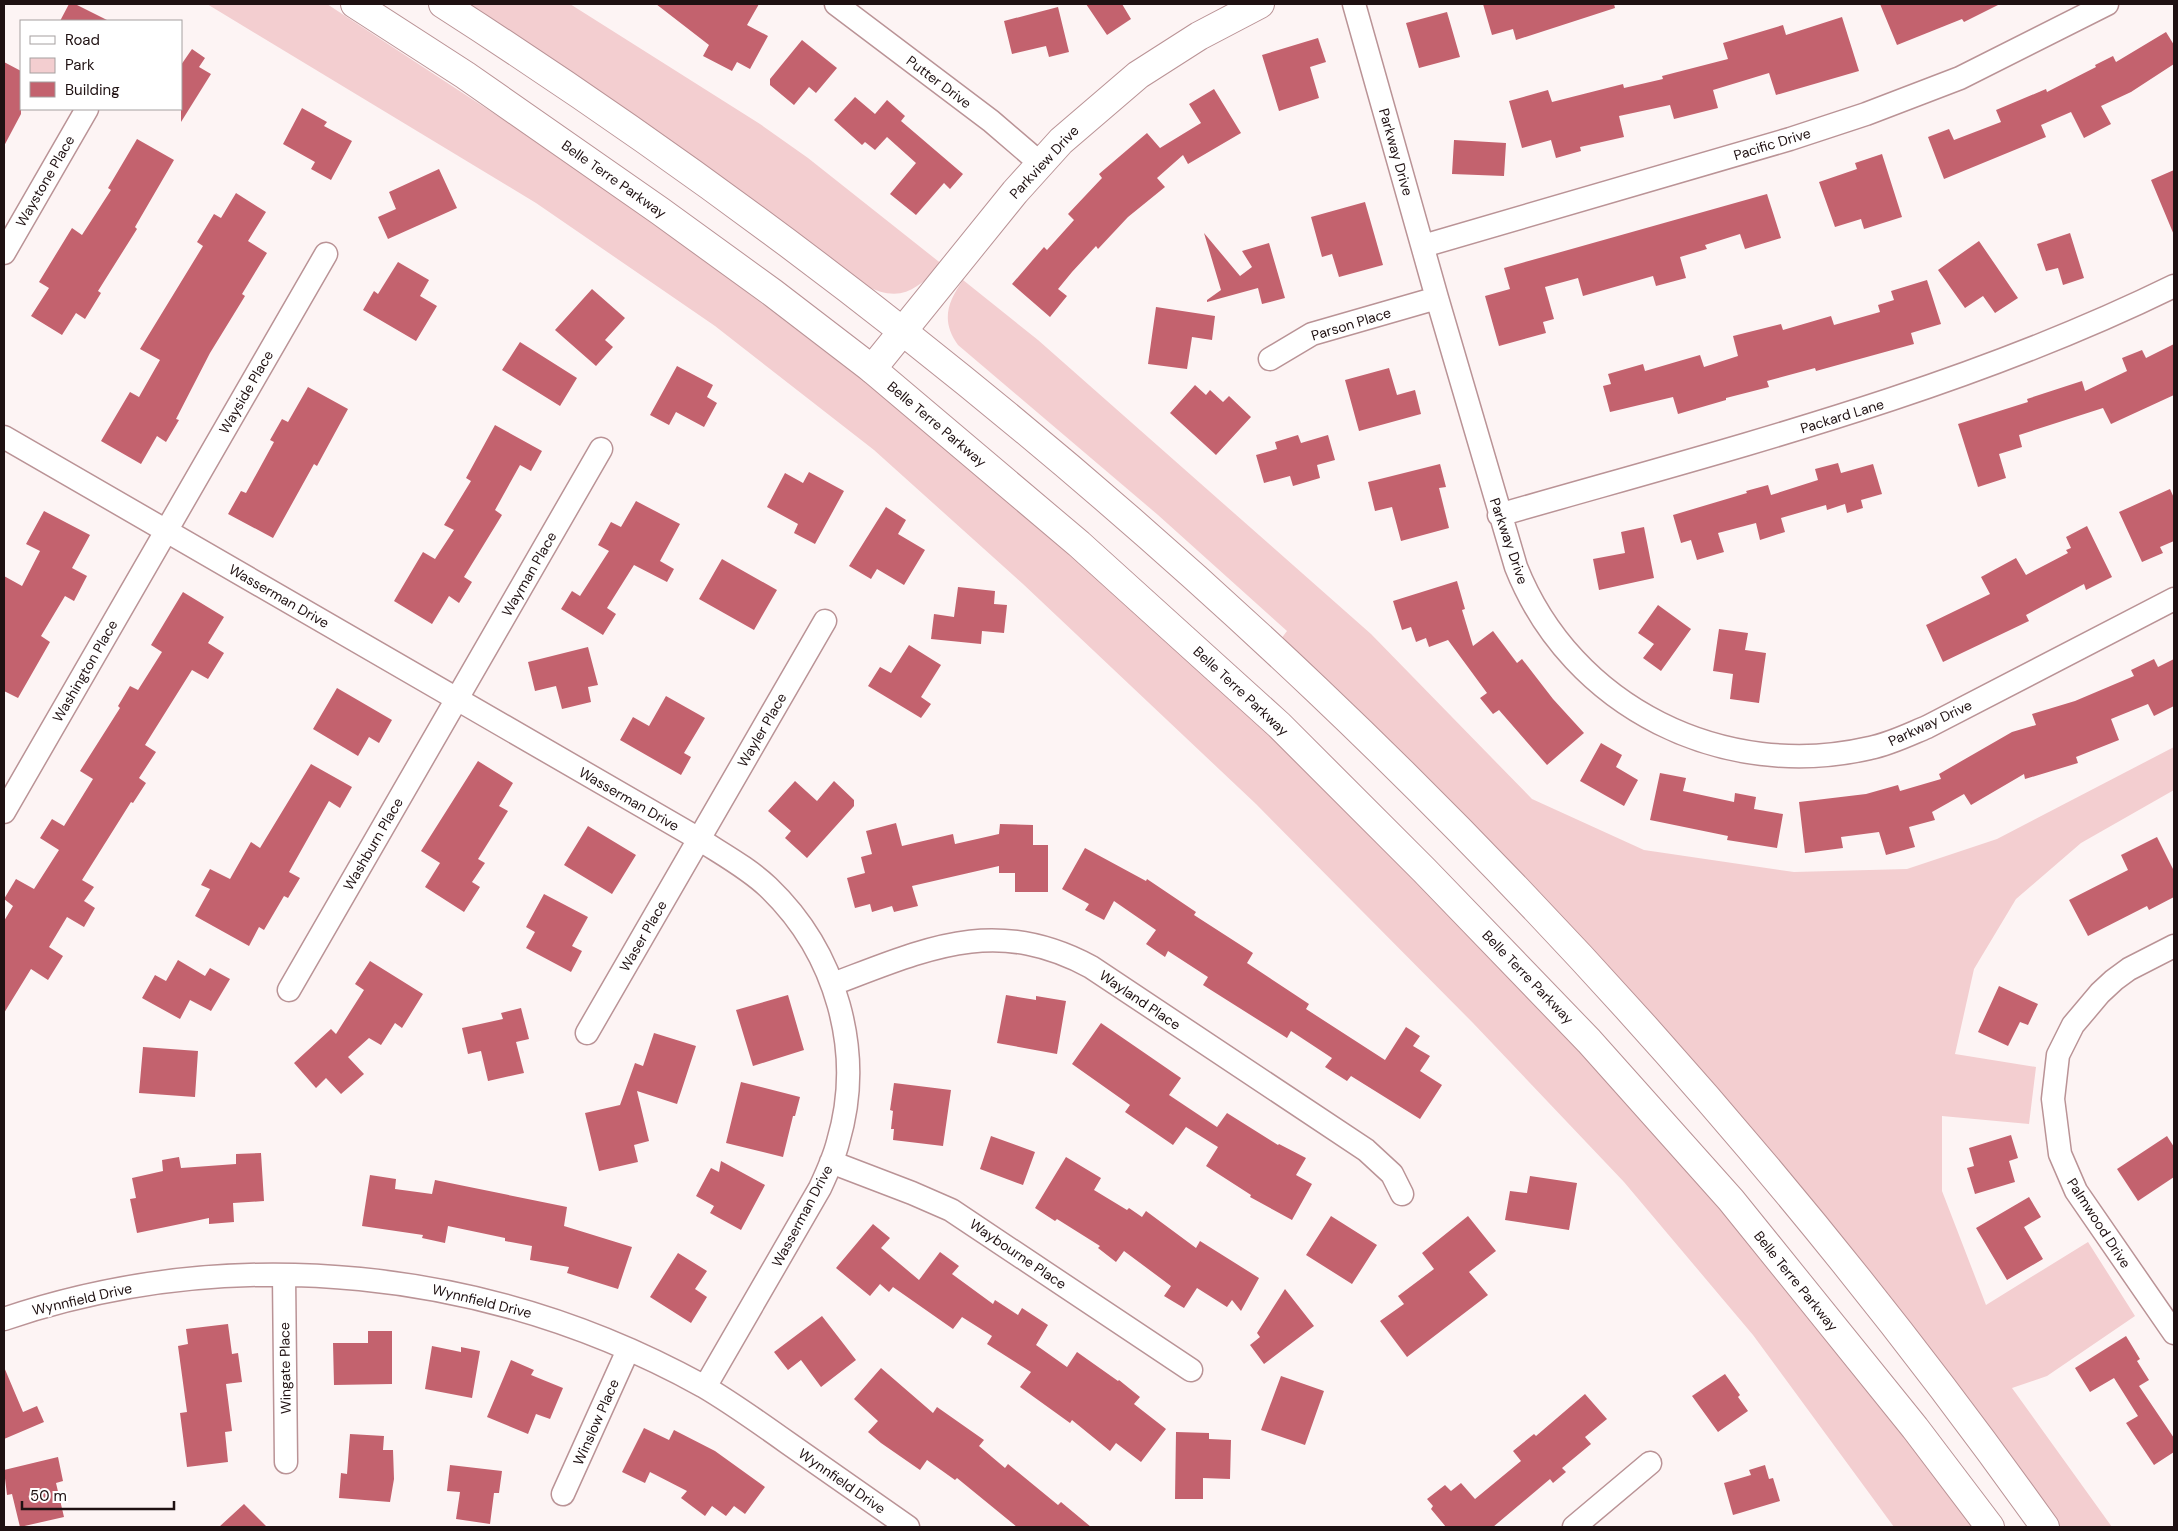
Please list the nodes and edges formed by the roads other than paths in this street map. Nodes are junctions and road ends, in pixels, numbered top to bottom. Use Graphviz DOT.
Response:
graph roads {
  1 [pos="354,4"];
  2 [pos="443,4"];
  3 [pos="836,4"];
  4 [pos="1260,4"];
  5 [pos="1354,4"];
  6 [pos="2108,4"];
  7 [pos="86,110"];
  8 [pos="1040,163"];
  9 [pos="1423,246"];
  10 [pos="4,253"];
  11 [pos="326,254"];
  12 [pos="2174,286"];
  13 [pos="1437,298"];
  14 [pos="903,331"];
  15 [pos="1270,359"];
  16 [pos="872,369"];
  17 [pos="4,437"];
  18 [pos="601,449"];
  19 [pos="1500,515"];
  20 [pos="166,531"];
  21 [pos="2174,599"];
  22 [pos="825,621"];
  23 [pos="456,699"];
  24 [pos="4,812"];
  25 [pos="699,839"];
  26 [pos="2174,946"];
  27 [pos="833,984"];
  28 [pos="289,990"];
  29 [pos="587,1033"];
  30 [pos="831,1162"];
  31 [pos="1402,1194"];
  32 [pos="284,1275"];
  33 [pos="4,1319"];
  34 [pos="2174,1333"];
  35 [pos="628,1350"];
  36 [pos="1191,1370"];
  37 [pos="705,1388"];
  38 [pos="286,1462"];
  39 [pos="1650,1463"];
  40 [pos="563,1494"];
  41 [pos="908,1527"];
  42 [pos="1574,1527"];
  43 [pos="1990,1527"];
  44 [pos="2045,1527"];
  1 -- 16 [label="main road, Belle Terre Parkway"];
  2 -- 14 [label="main road"];
  3 -- 8 [label="street, Putter Drive"];
  4 -- 8 [label="main road, Parkview Drive"];
  5 -- 9 [label="street, Parkway Drive"];
  6 -- 9 [label="street, Pacific Drive"];
  7 -- 10 [label="street, Waystone Place"];
  8 -- 14 [label="main road, Parkview Drive"];
  9 -- 13 [label="street, Parkway Drive"];
  11 -- 20 [label="street, Wayside Place"];
  12 -- 19 [label="street, Packard Lane"];
  13 -- 15 [label="street, Parson Place"];
  13 -- 19 [label="street, Parkway Drive"];
  14 -- 16 [label="main road, Parkview Drive"];
  14 -- 44 [label="main road"];
  16 -- 43 [label="main road, Belle Terre Parkway"];
  17 -- 20 [label="street, Wasserman Drive"];
  18 -- 23 [label="street, Wayman Place"];
  19 -- 21 [label="street, Parkway Drive"];
  20 -- 23 [label="street, Wasserman Drive"];
  20 -- 24 [label="street, Washington Place"];
  22 -- 25 [label="street, Wayler Place"];
  23 -- 25 [label="street, Wasserman Drive"];
  23 -- 28 [label="street, Washburn Place"];
  25 -- 27 [label="street, Wasserman Drive"];
  25 -- 29 [label="street, Waser Place"];
  26 -- 34 [label="street, Palmwood Drive"];
  27 -- 30 [label="street, Wasserman Drive"];
  27 -- 31 [label="street, Wayland Place"];
  30 -- 36 [label="street, Waybourne Place"];
  30 -- 37 [label="street, Wasserman Drive"];
  32 -- 33 [label="street, Wynnfield Drive"];
  32 -- 35 [label="street, Wynnfield Drive"];
  32 -- 38 [label="street, Wingate Place"];
  35 -- 37 [label="street, Wynnfield Drive"];
  35 -- 40 [label="street, Winslow Place"];
  37 -- 41 [label="street, Wynnfield Drive"];
  39 -- 42 [label="street"];
}
